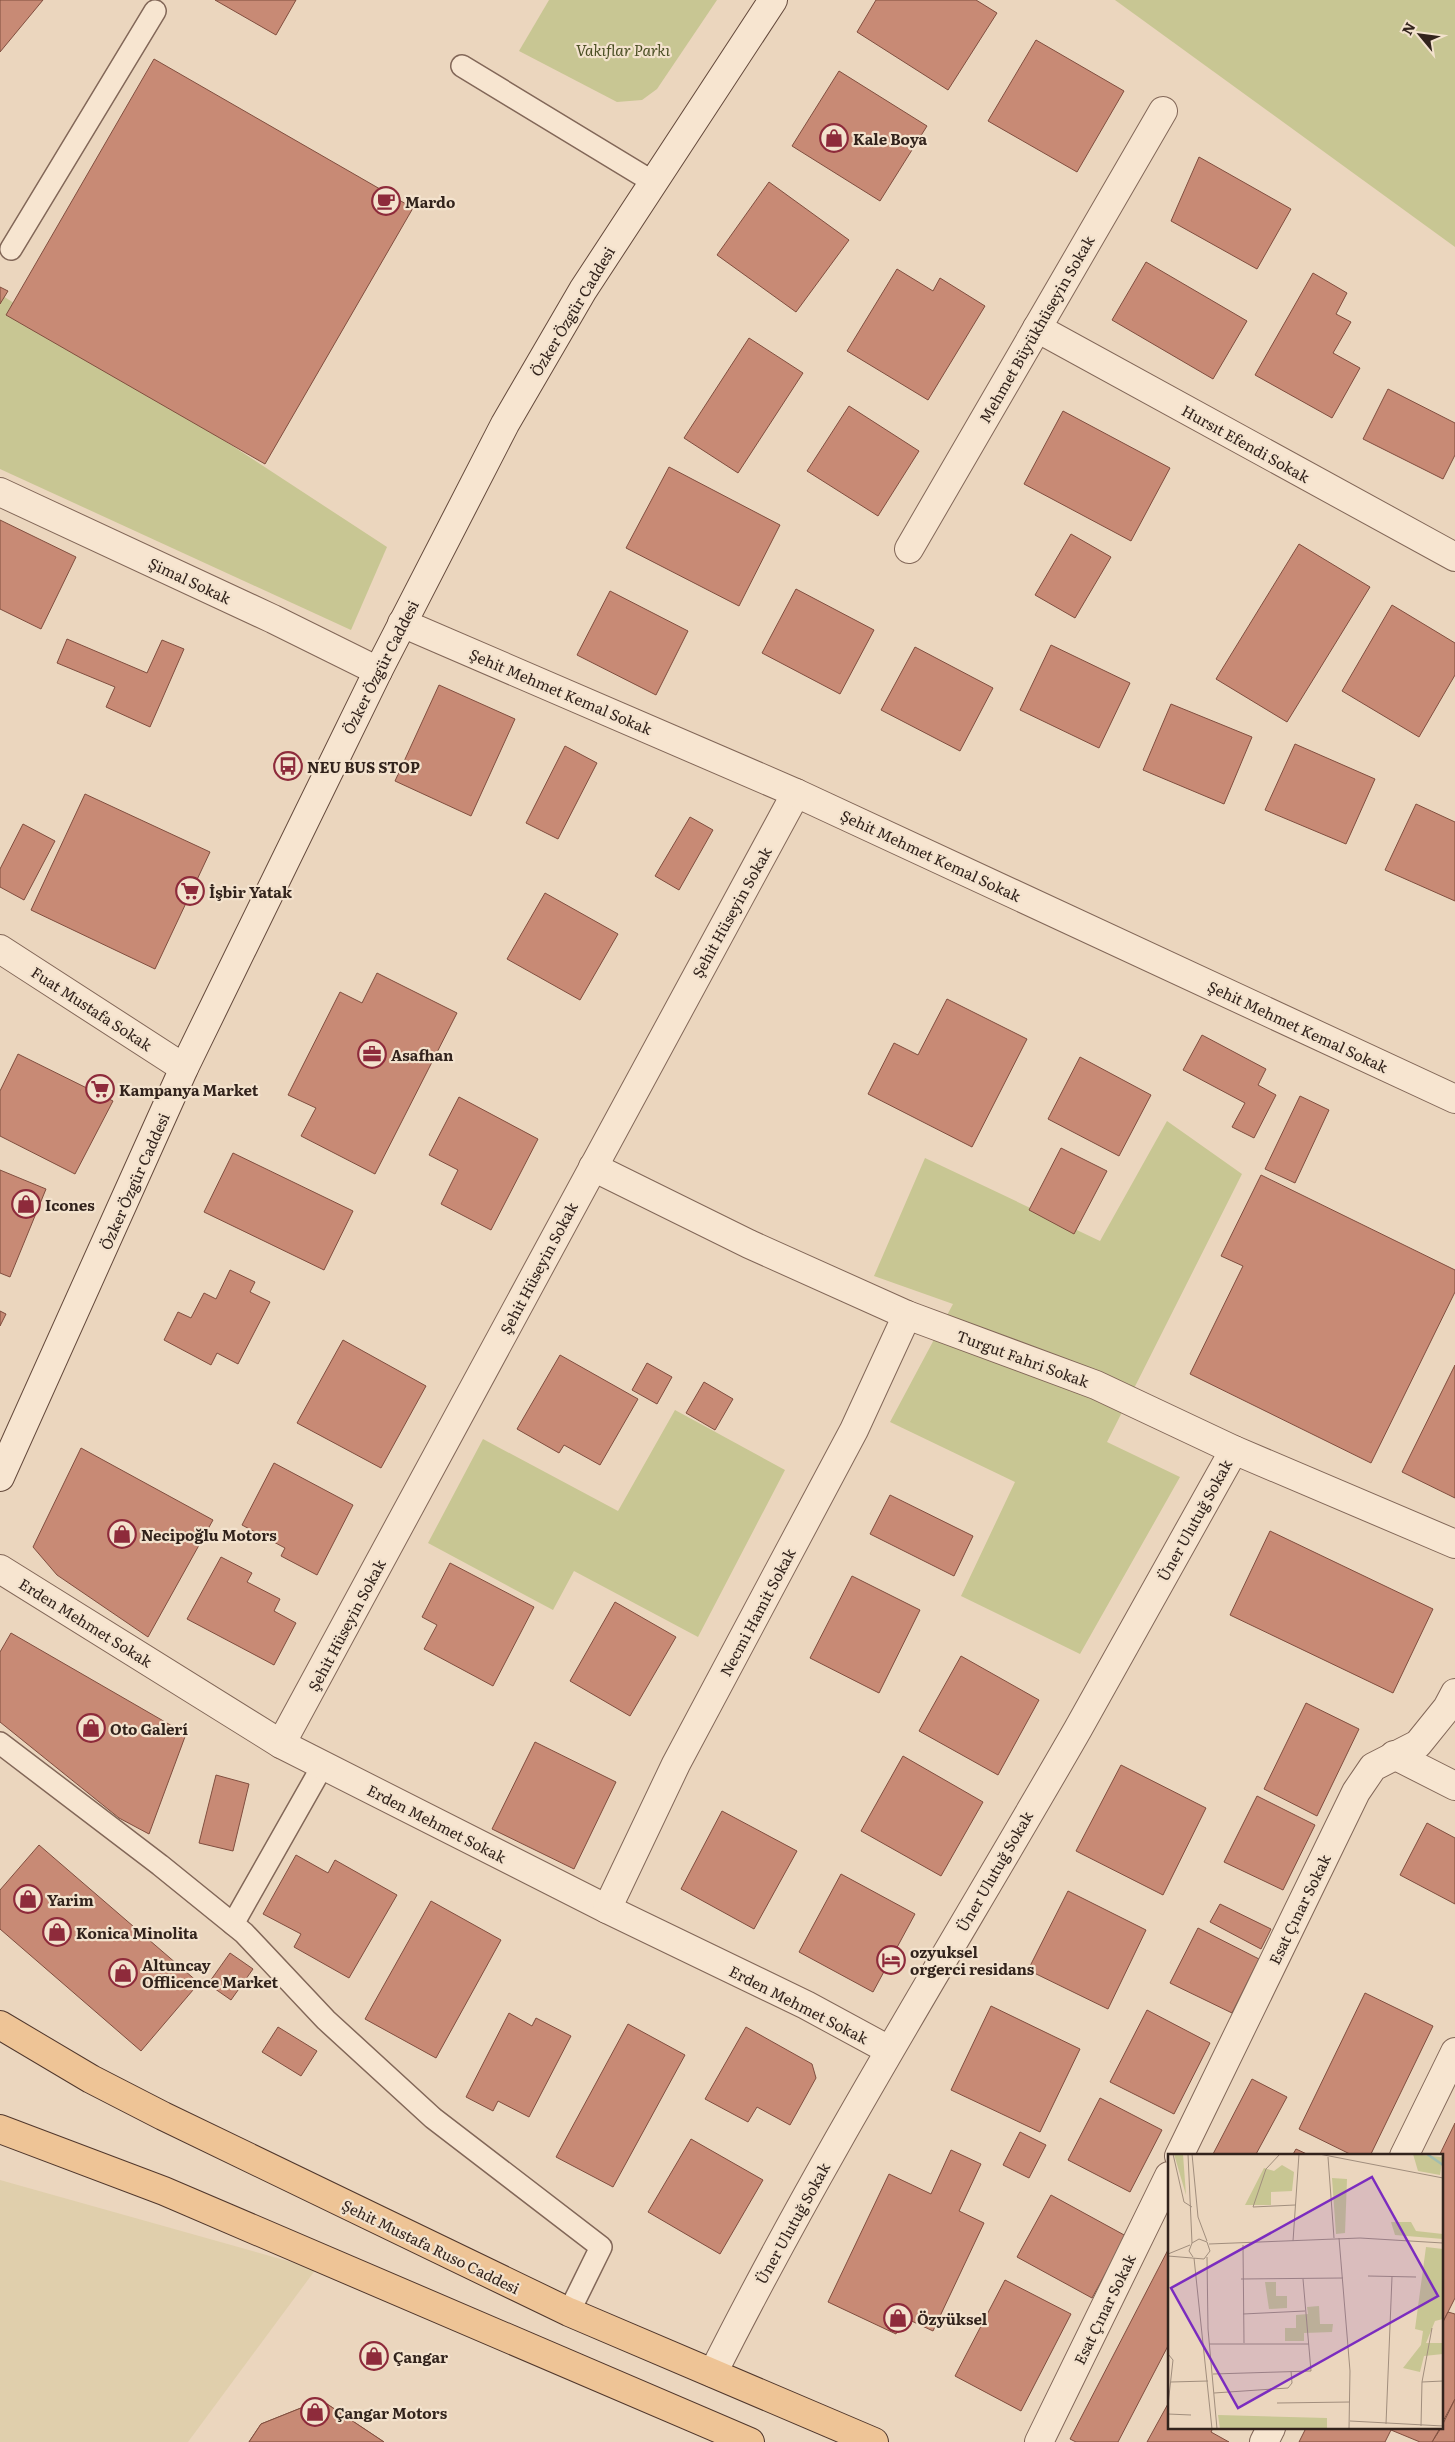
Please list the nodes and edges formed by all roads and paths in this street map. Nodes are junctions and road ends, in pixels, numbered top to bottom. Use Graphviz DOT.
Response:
graph roads {
  1 [pos="773,0"];
  2 [pos="155,11"];
  3 [pos="462,66"];
  4 [pos="1163,111"];
  5 [pos="653,182"];
  6 [pos="11,249"];
  7 [pos="1037,328"];
  8 [pos="0,492"];
  9 [pos="909,549"];
  10 [pos="1455,557"];
  11 [pos="402,623"];
  12 [pos="378,671"];
  13 [pos="796,793"];
  14 [pos="0,949"];
  15 [pos="184,1068"];
  16 [pos="1455,1099"];
  17 [pos="593,1167"];
  18 [pos="907,1315"];
  19 [pos="1234,1450"];
  20 [pos="0,1477"];
  21 [pos="1455,1544"];
  22 [pos="0,1569"];
  23 [pos="1455,1693"];
  24 [pos="0,1743"];
  25 [pos="282,1744"];
  26 [pos="1394,1755"];
  27 [pos="323,1765"];
  28 [pos="1455,1786"];
  29 [pos="607,1909"];
  30 [pos="232,1924"];
  31 [pos="0,2025"];
  32 [pos="889,2050"];
  33 [pos="1455,2052"];
  34 [pos="0,2129"];
  35 [pos="1180,2154"];
  36 [pos="1405,2154"];
  37 [pos="1168,2178"];
  38 [pos="569,2312"];
  39 [pos="713,2373"];
  40 [pos="1270,2430"];
  41 [pos="750,2442"];
  42 [pos="874,2442"];
  43 [pos="1039,2442"];
  44 [pos="1264,2442"];
  1 -- 5 [label="street, Özker Özgür Caddesi"];
  2 -- 6 [label="lane"];
  3 -- 5 [label="lane"];
  4 -- 7 [label="street, Mehmet Büyükhüseyin Sokak"];
  5 -- 11 [label="street, Özker Özgür Caddesi"];
  7 -- 9 [label="street, Mehmet Büyükhüseyin Sokak"];
  7 -- 10 [label="street, Hursıt Efendi Sokak"];
  8 -- 12 [label="street, Şimal Sokak"];
  11 -- 12 [label="street, Özker Özgür Caddesi"];
  11 -- 13 [label="street, Şehit Mehmet Kemal Sokak"];
  12 -- 15 [label="street, Özker Özgür Caddesi"];
  13 -- 16 [label="street, Şehit Mehmet Kemal Sokak"];
  13 -- 17 [label="street, Şehit Hüseyin Sokak"];
  14 -- 15 [label="street, Fuat Mustafa Sokak"];
  15 -- 20 [label="street, Özker Özgür Caddesi"];
  17 -- 18 [label="street, Turgut Fahri Sokak"];
  17 -- 25 [label="street, Şehit Hüseyin Sokak"];
  18 -- 19 [label="street, Turgut Fahri Sokak"];
  18 -- 29 [label="street, Necmi Hamit Sokak"];
  19 -- 21 [label="street, Turgut Fahri Sokak"];
  19 -- 32 [label="street, Üner Ulutuğ Sokak"];
  22 -- 25 [label="street, Erden Mehmet Sokak"];
  23 -- 26 [label="street, Esat Çınar Sokak"];
  24 -- 30 [label="lane"];
  25 -- 27 [label="street, Erden Mehmet Sokak"];
  26 -- 28 [label="street"];
  26 -- 35 [label="street, Esat Çınar Sokak"];
  27 -- 29 [label="street, Erden Mehmet Sokak"];
  27 -- 30 [label="lane"];
  29 -- 32 [label="street, Erden Mehmet Sokak"];
  30 -- 38 [label="lane"];
  31 -- 38 [label="main road, Şehit Mustafa Ruso Caddesi"];
  32 -- 39 [label="street, Üner Ulutuğ Sokak"];
  33 -- 36 [label="street"];
  34 -- 41 [label="main road"];
  37 -- 43 [label="street, Esat Çınar Sokak"];
  38 -- 39 [label="main road, Şehit Mustafa Ruso Caddesi"];
  39 -- 42 [label="main road, Şehit Mustafa Ruso Caddesi"];
  40 -- 44 [label="street"];
}
